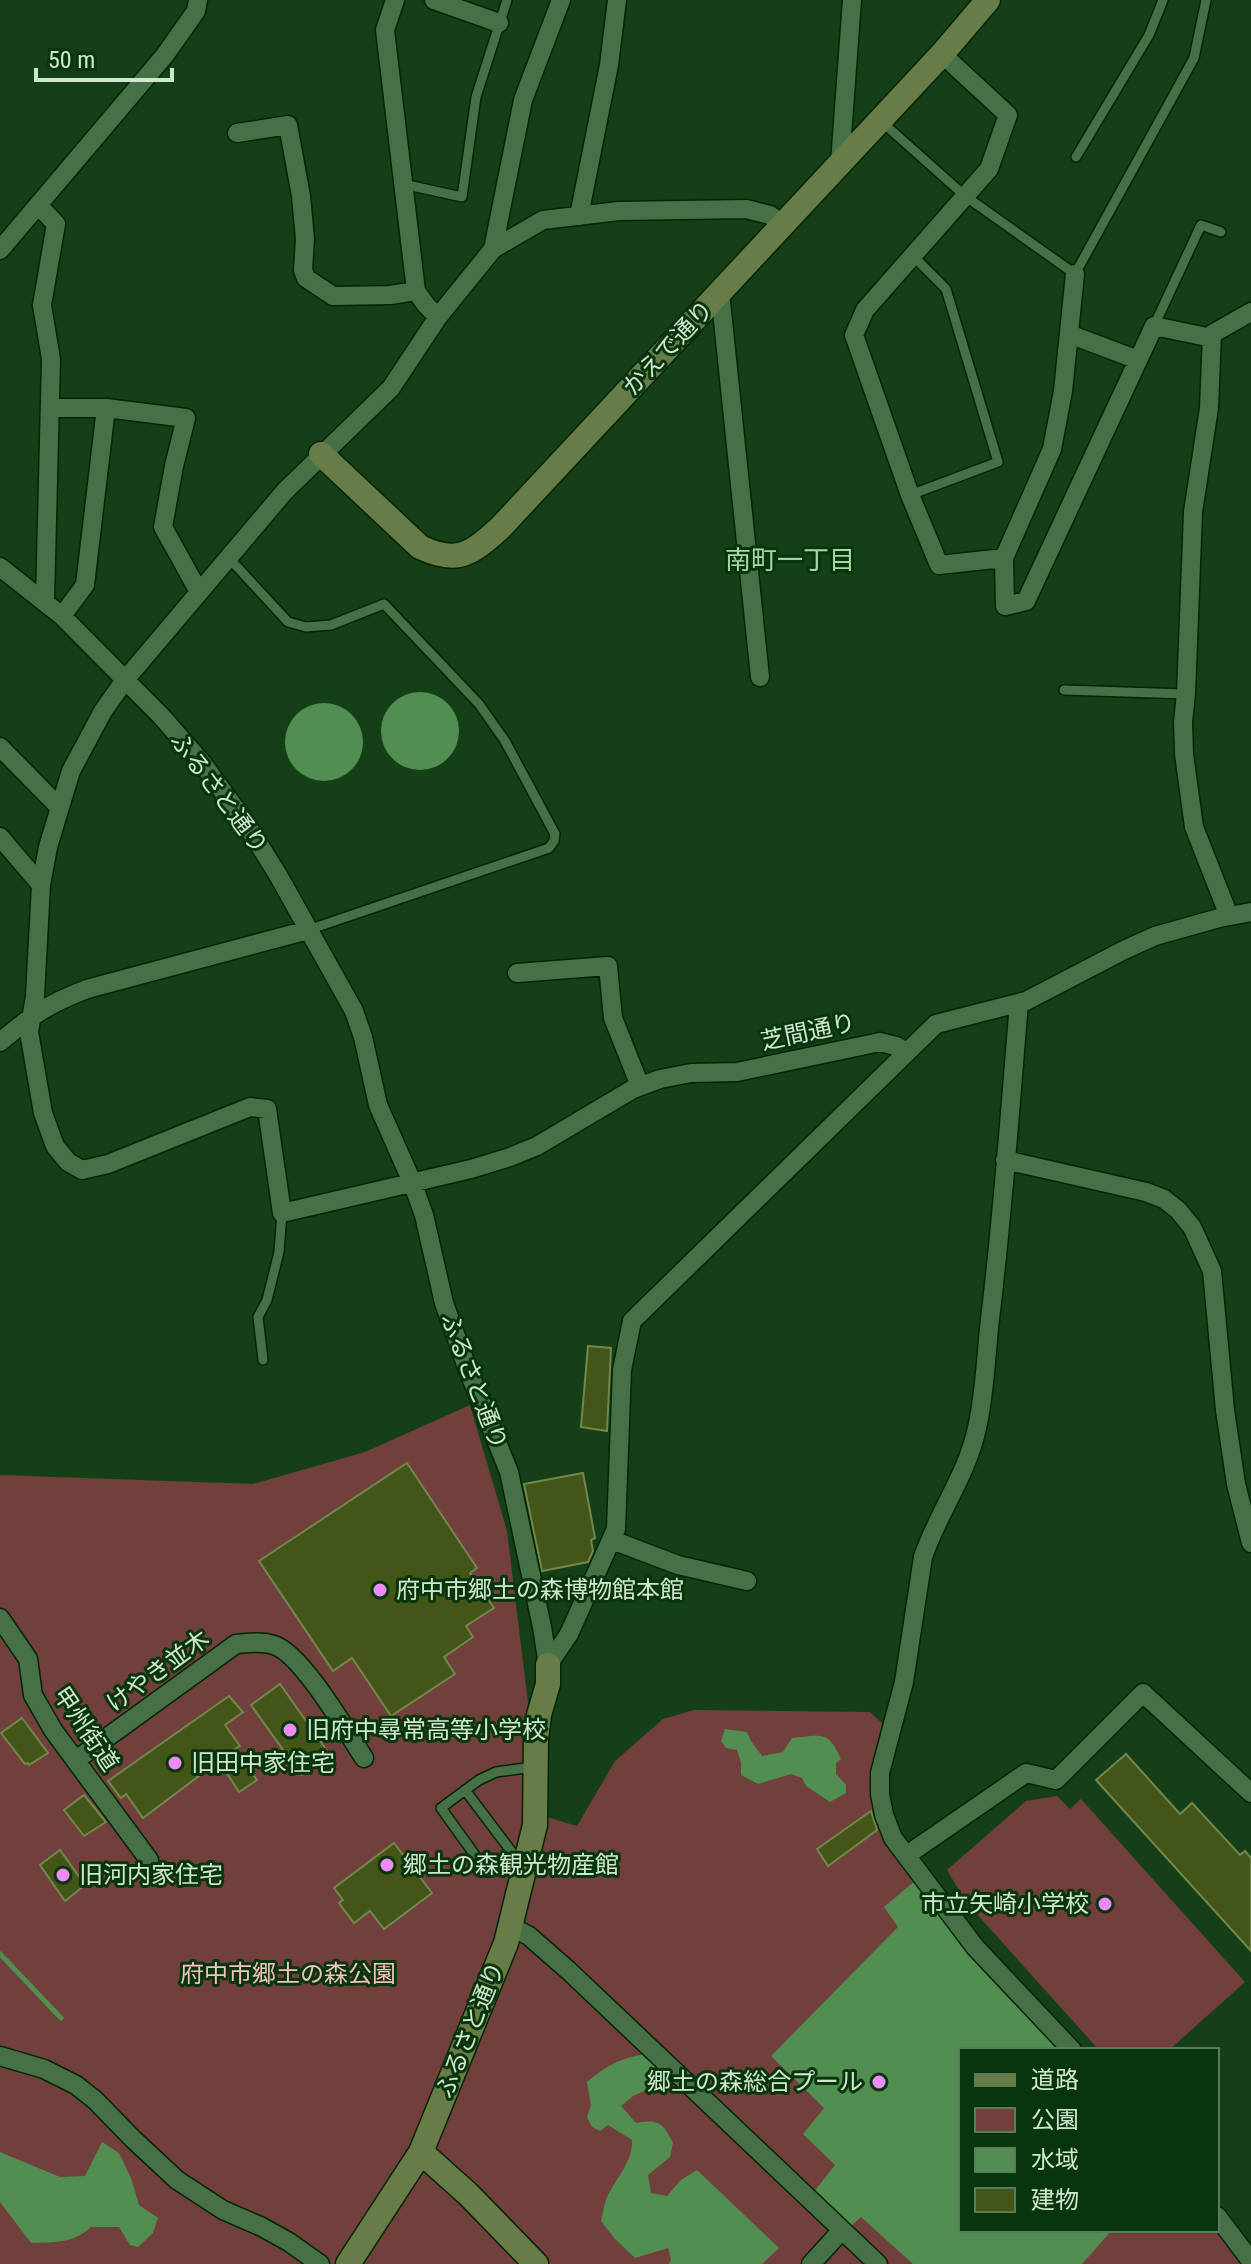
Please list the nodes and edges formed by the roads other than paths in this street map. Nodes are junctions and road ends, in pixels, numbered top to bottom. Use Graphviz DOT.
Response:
graph roads {
  1 [pos="198,0"];
  2 [pos="395,0"];
  3 [pos="434,0"];
  4 [pos="507,0"];
  5 [pos="561,0"];
  6 [pos="617,0"];
  7 [pos="852,0"];
  8 [pos="988,0"];
  9 [pos="1163,0"];
  10 [pos="1206,0"];
  11 [pos="499,23"];
  12 [pos="942,54"];
  13 [pos="880,120"];
  14 [pos="237,133"];
  15 [pos="1076,157"];
  16 [pos="840,163"];
  17 [pos="403,184"];
  18 [pos="965,196"];
  19 [pos="39,206"];
  20 [pos="579,216"];
  21 [pos="783,225"];
  22 [pos="1221,232"];
  23 [pos="493,249"];
  24 [pos="0,250"];
  25 [pos="913,256"];
  26 [pos="1075,274"];
  27 [pos="416,291"];
  28 [pos="720,292"];
  29 [pos="1251,312"];
  30 [pos="438,317"];
  31 [pos="1154,326"];
  32 [pos="1069,334"];
  33 [pos="1212,338"];
  34 [pos="1138,360"];
  35 [pos="50,408"];
  36 [pos="106,408"];
  37 [pos="321,454"];
  38 [pos="910,495"];
  39 [pos="229,558"];
  40 [pos="1004,558"];
  41 [pos="0,567"];
  42 [pos="199,592"];
  43 [pos="45,601"];
  44 [pos="62,616"];
  45 [pos="760,677"];
  46 [pos="125,680"];
  47 [pos="1064,690"];
  48 [pos="1186,694"];
  49 [pos="0,747"];
  50 [pos="59,807"];
  51 [pos="0,837"];
  52 [pos="41,885"];
  53 [pos="1251,912"];
  54 [pos="1229,916"];
  55 [pos="308,930"];
  56 [pos="517,973"];
  57 [pos="1019,1003"];
  58 [pos="31,1016"];
  59 [pos="0,1042"];
  60 [pos="907,1052"];
  61 [pos="640,1086"];
  62 [pos="1005,1160"];
  63 [pos="412,1182"];
  64 [pos="282,1213"];
  65 [pos="263,1360"];
  66 [pos="612,1540"];
  67 [pos="1251,1543"];
  68 [pos="747,1581"];
  69 [pos="2,1624"];
  70 [pos="548,1665"];
  71 [pos="364,1758"];
  72 [pos="76,1760"];
  73 [pos="534,1767"];
  74 [pos="465,1790"];
  75 [pos="1251,1793"];
  76 [pos="907,1855"];
  77 [pos="519,1858"];
  78 [pos="149,1860"];
  79 [pos="518,1930"];
  80 [pos="1070,2048"];
  81 [pos="0,2056"];
  82 [pos="421,2152"];
  83 [pos="1219,2219"];
  84 [pos="842,2230"];
  85 [pos="1251,2261"];
  86 [pos="320,2264"];
  87 [pos="348,2264"];
  88 [pos="536,2264"];
  89 [pos="811,2264"];
  90 [pos="878,2264"];
  1 -- 19 [label="street"];
  2 -- 17 [label="street"];
  3 -- 11 [label="street"];
  4 -- 11 [label="lane"];
  5 -- 23 [label="street"];
  6 -- 20 [label="street"];
  7 -- 16 [label="street"];
  8 -- 12 [label="street, かえで通り"];
  9 -- 15 [label="lane"];
  10 -- 26 [label="lane"];
  11 -- 17 [label="lane"];
  12 -- 13 [label="street, かえで通り"];
  12 -- 18 [label="street"];
  13 -- 16 [label="street, かえで通り"];
  13 -- 18 [label="lane"];
  14 -- 27 [label="street"];
  16 -- 21 [label="street, かえで通り"];
  17 -- 27 [label="street"];
  18 -- 25 [label="street"];
  18 -- 26 [label="lane"];
  19 -- 24 [label="street"];
  19 -- 35 [label="street"];
  20 -- 21 [label="street"];
  20 -- 23 [label="street"];
  21 -- 28 [label="street, かえで通り"];
  22 -- 31 [label="lane"];
  23 -- 30 [label="street"];
  25 -- 38 [label="street"];
  25 -- 38 [label="lane"];
  26 -- 32 [label="street"];
  27 -- 30 [label="street"];
  28 -- 37 [label="street, かえで通り"];
  28 -- 45 [label="street"];
  29 -- 33 [label="street"];
  30 -- 37 [label="street"];
  31 -- 33 [label="street"];
  31 -- 34 [label="street"];
  32 -- 34 [label="street"];
  32 -- 40 [label="street"];
  33 -- 48 [label="street"];
  34 -- 40 [label="street"];
  35 -- 36 [label="street"];
  35 -- 43 [label="street"];
  36 -- 42 [label="street"];
  36 -- 44 [label="street"];
  37 -- 39 [label="street"];
  38 -- 40 [label="street"];
  39 -- 42 [label="street"];
  39 -- 55 [label="lane"];
  41 -- 43 [label="street, ふるさと通り"];
  42 -- 46 [label="street"];
  43 -- 44 [label="street, ふるさと通り"];
  44 -- 46 [label="street, ふるさと通り"];
  46 -- 50 [label="street"];
  46 -- 55 [label="street, ふるさと通り"];
  47 -- 48 [label="lane"];
  48 -- 54 [label="street"];
  49 -- 50 [label="street"];
  50 -- 52 [label="street"];
  51 -- 52 [label="street"];
  52 -- 58 [label="street"];
  53 -- 54 [label="street"];
  54 -- 57 [label="street"];
  55 -- 58 [label="street"];
  55 -- 63 [label="street, ふるさと通り"];
  56 -- 61 [label="street"];
  57 -- 60 [label="street"];
  57 -- 62 [label="street"];
  58 -- 59 [label="street"];
  58 -- 64 [label="street"];
  60 -- 61 [label="street, 芝間通り"];
  60 -- 66 [label="street"];
  61 -- 63 [label="street, 芝間通り"];
  62 -- 67 [label="street"];
  62 -- 76 [label="street"];
  63 -- 64 [label="street, 芝間通り"];
  63 -- 70 [label="street, ふるさと通り"];
  64 -- 65 [label="lane"];
  66 -- 68 [label="street"];
  66 -- 70 [label="street"];
  69 -- 72 [label="street, 甲州街道"];
  70 -- 73 [label="street, ふるさと通り"];
  71 -- 72 [label="street, けやき並木"];
  72 -- 78 [label="street, 甲州街道"];
  73 -- 74 [label="lane"];
  73 -- 77 [label="street, ふるさと通り"];
  74 -- 77 [label="lane"];
  74 -- 77 [label="lane"];
  75 -- 76 [label="street"];
  76 -- 80 [label="street"];
  77 -- 82 [label="street, ふるさと通り"];
  79 -- 84 [label="street"];
  81 -- 86 [label="street"];
  82 -- 87 [label="street, ふるさと通り"];
  82 -- 88 [label="street"];
  83 -- 85 [label="street"];
  84 -- 89 [label="street"];
  84 -- 90 [label="street"];
}
